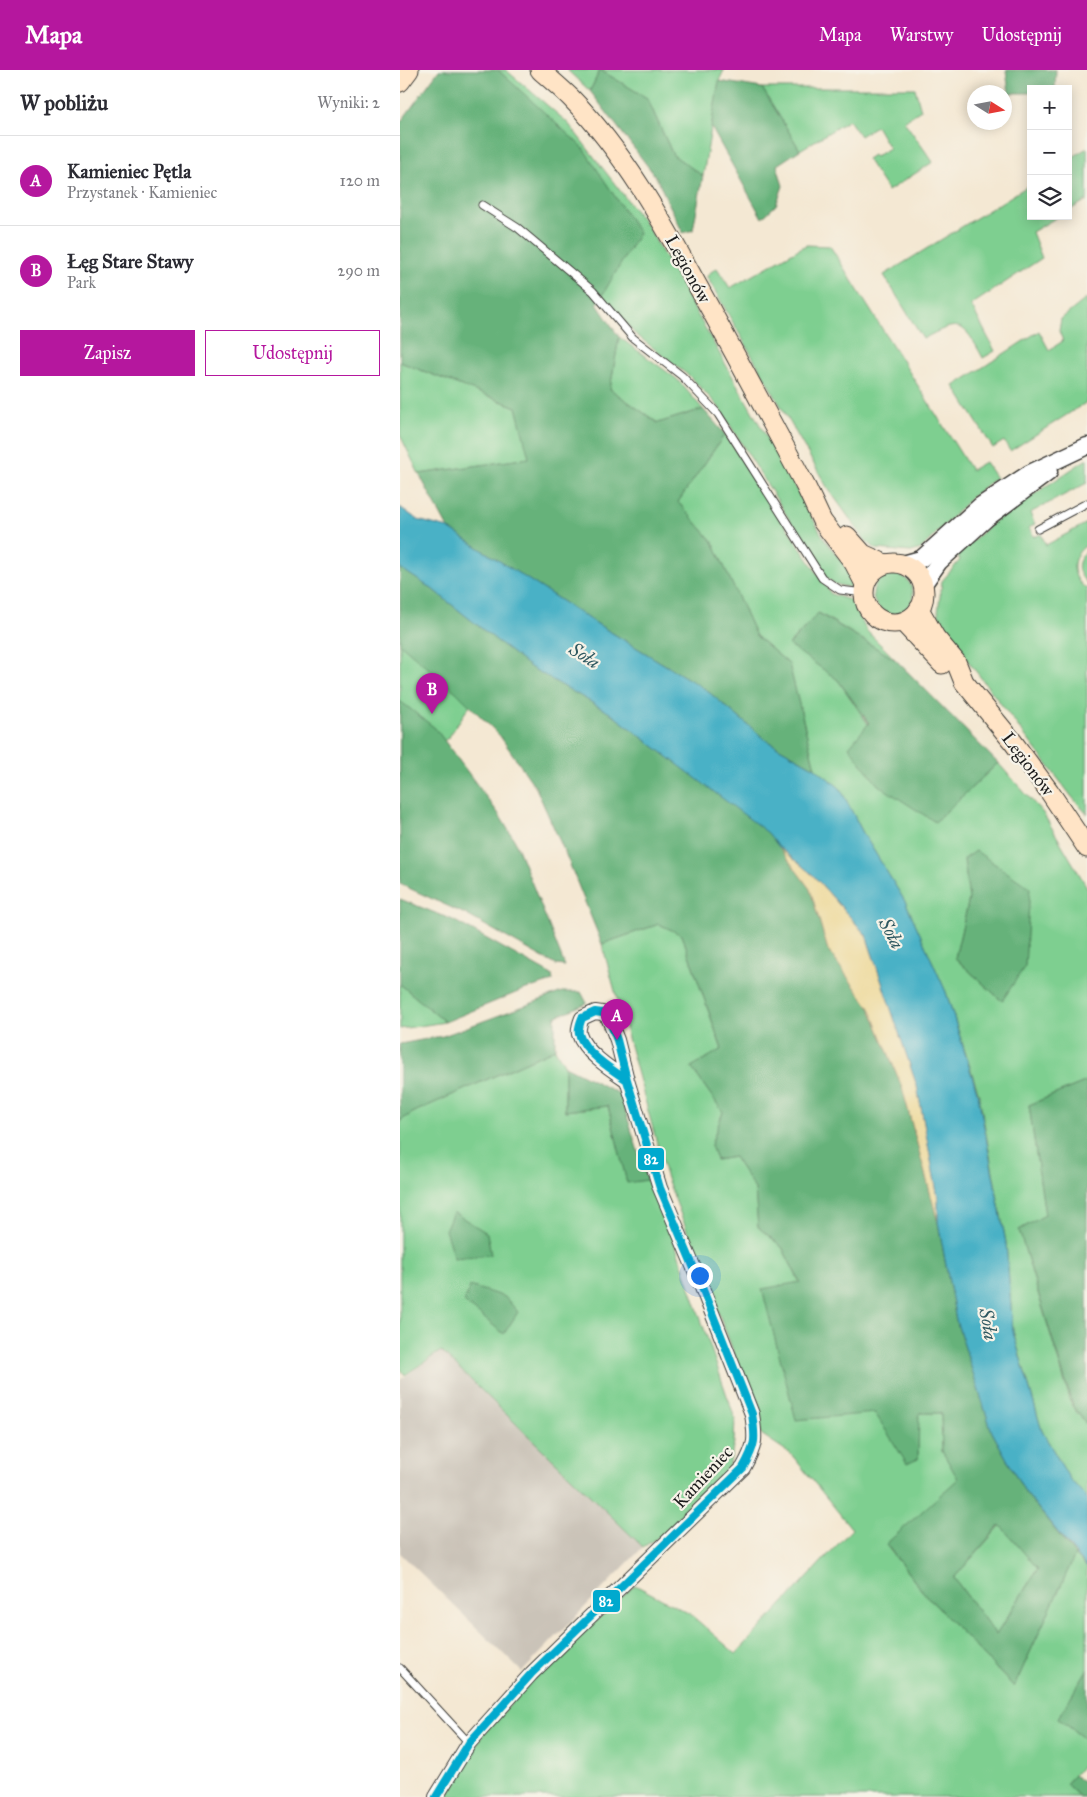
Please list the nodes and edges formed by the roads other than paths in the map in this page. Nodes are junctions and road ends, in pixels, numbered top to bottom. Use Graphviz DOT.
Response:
graph roads {
  1 [pos="409,70"];
  2 [pos="540,70"];
  3 [pos="400,82"];
  4 [pos="482,205"];
  5 [pos="1085,446"];
  6 [pos="808,489"];
  7 [pos="1087,503"];
  8 [pos="1038,529"];
  9 [pos="894,564"];
  10 [pos="923,584"];
  11 [pos="864,588"];
  12 [pos="920,609"];
  13 [pos="903,622"];
  14 [pos="964,682"];
  15 [pos="1087,848"];
  16 [pos="626,1080"];
  17 [pos="400,1668"];
  18 [pos="469,1743"];
  19 [pos="436,1797"];
  1 -- 3 [label="main road"];
  2 -- 6 [label="main road, Legionów"];
  4 -- 11 [label="lane"];
  5 -- 9 [label="street"];
  5 -- 10 [label="street"];
  6 -- 9 [label="main road, Legionów"];
  6 -- 11 [label="main road, Legionów"];
  7 -- 8 [label="lane"];
  9 -- 10 [label="main road"];
  9 -- 11 [label="main road"];
  10 -- 12 [label="main road"];
  11 -- 13 [label="main road"];
  12 -- 13 [label="main road"];
  12 -- 14 [label="main road, Legionów"];
  13 -- 14 [label="main road, Legionów"];
  14 -- 15 [label="main road, Legionów"];
  16 -- 16 [label="street, Kamieniec"];
  16 -- 18 [label="street, Kamieniec"];
  17 -- 18 [label="lane"];
  18 -- 19 [label="street, Kamieniec"];
}
